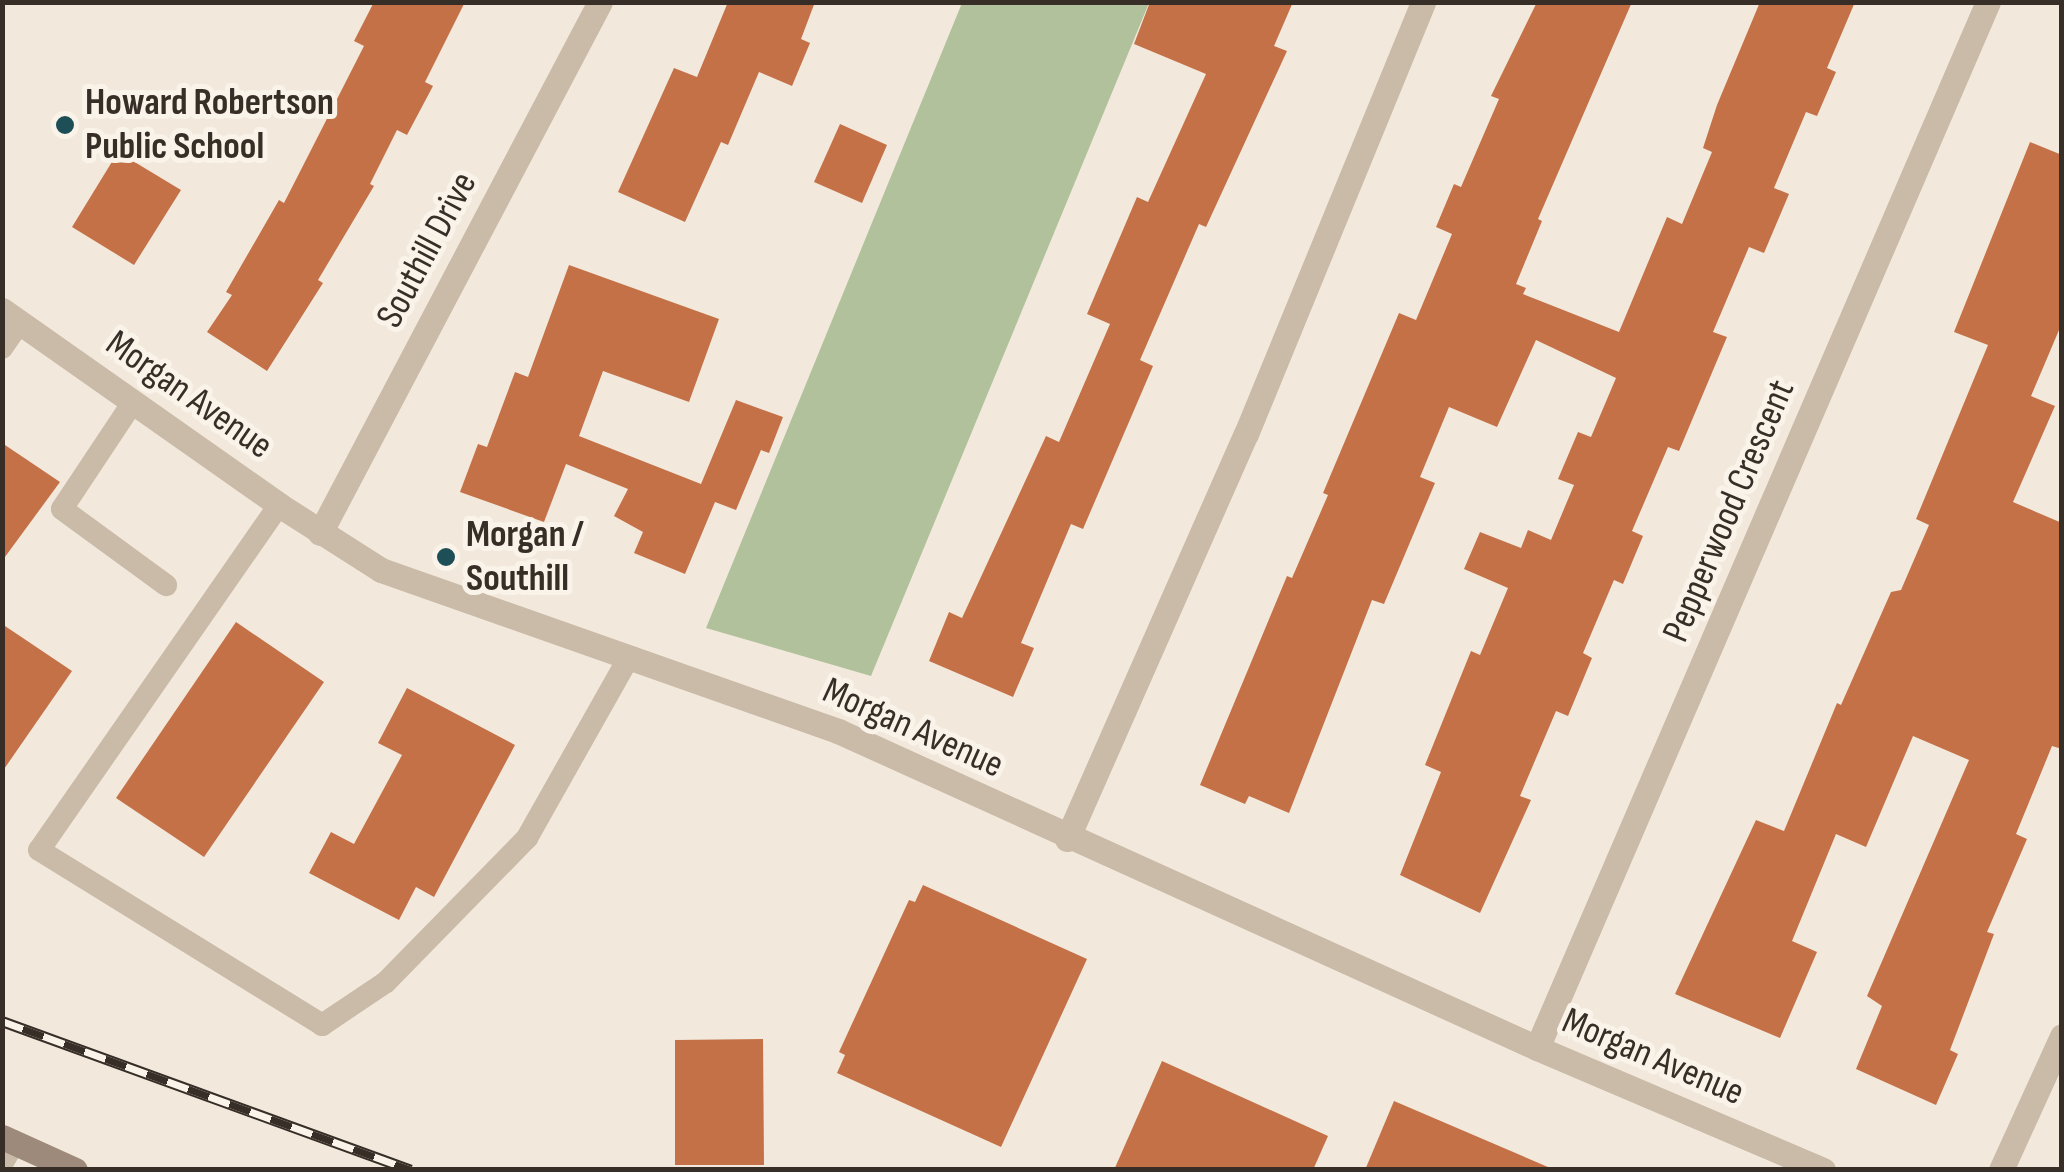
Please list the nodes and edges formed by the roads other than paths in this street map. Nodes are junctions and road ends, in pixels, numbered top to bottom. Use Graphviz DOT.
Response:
graph roads {
  1 [pos="600,2"];
  2 [pos="1423,2"];
  3 [pos="1988,2"];
  4 [pos="11,316"];
  5 [pos="2,348"];
  6 [pos="134,402"];
  7 [pos="279,505"];
  8 [pos="320,533"];
  9 [pos="166,585"];
  10 [pos="628,659"];
  11 [pos="1066,839"];
  12 [pos="2062,1036"];
  13 [pos="1537,1048"];
  14 [pos="6,1148"];
  15 [pos="75,1170"];
  16 [pos="1823,1170"];
  17 [pos="2002,1170"];
  1 -- 8 [label="street, Southill Drive"];
  2 -- 11 [label="street"];
  3 -- 13 [label="street, Pepperwood Crescent"];
  4 -- 5 [label="lane"];
  4 -- 6 [label="street, Morgan Avenue"];
  6 -- 7 [label="street, Morgan Avenue"];
  6 -- 9 [label="lane"];
  7 -- 8 [label="street, Morgan Avenue"];
  7 -- 10 [label="lane"];
  8 -- 10 [label="street, Morgan Avenue"];
  10 -- 11 [label="street, Morgan Avenue"];
  11 -- 13 [label="street, Morgan Avenue"];
  12 -- 17 [label="street"];
  13 -- 16 [label="street, Morgan Avenue"];
  14 -- 15 [label="main road"];
}
